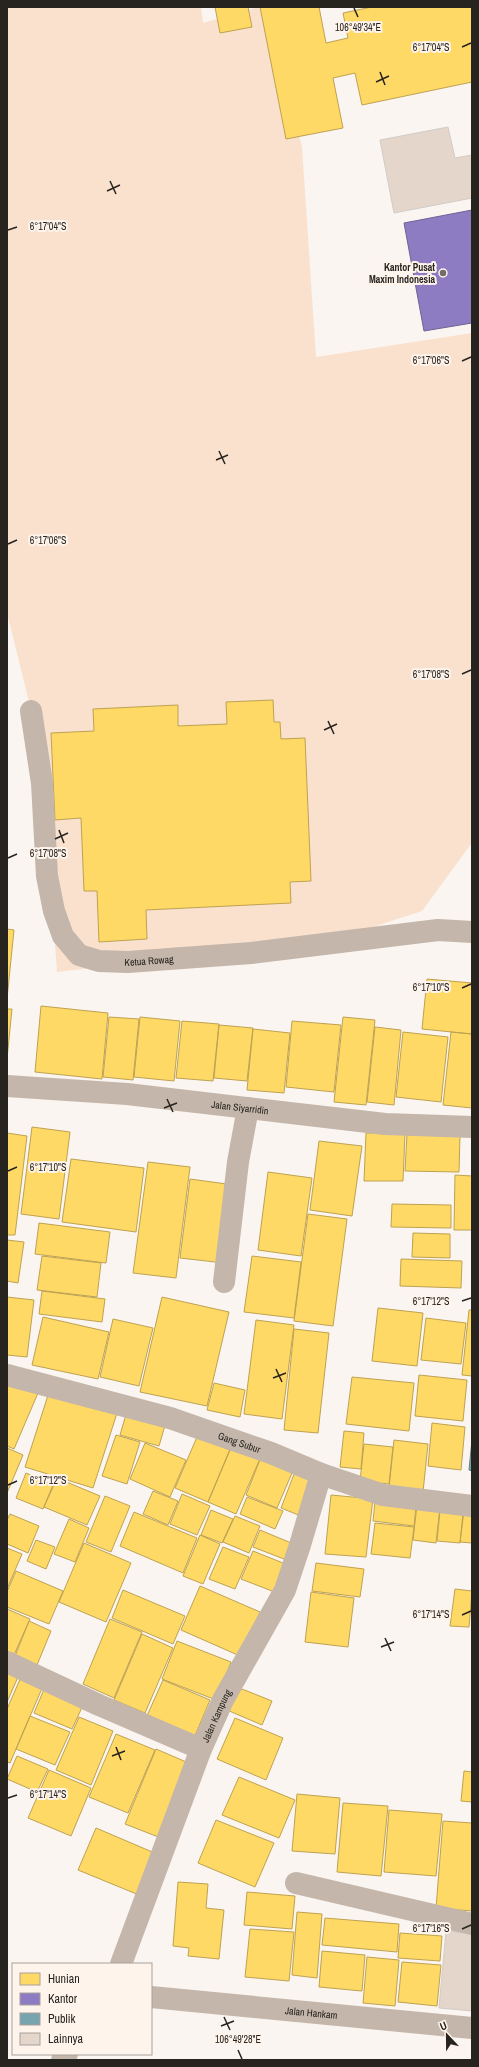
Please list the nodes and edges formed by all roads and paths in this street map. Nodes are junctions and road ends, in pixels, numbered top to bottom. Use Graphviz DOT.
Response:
graph roads {
  1 [pos="31,711"];
  2 [pos="472,932"];
  3 [pos="7,1086"];
  4 [pos="248,1108"];
  5 [pos="472,1127"];
  6 [pos="224,1282"];
  7 [pos="8,1376"];
  8 [pos="321,1474"];
  9 [pos="472,1506"];
  10 [pos="7,1662"];
  11 [pos="201,1749"];
  12 [pos="296,1883"];
  13 [pos="472,1924"];
  14 [pos="121,1963"];
  15 [pos="152,1997"];
  16 [pos="472,2028"];
  1 -- 2 [label="street, Ketua Rowag"];
  3 -- 4 [label="street, Jalan Siyarridin"];
  4 -- 5 [label="street, Jalan Siyarridin"];
  4 -- 6 [label="street"];
  7 -- 8 [label="street, Gang Subur"];
  8 -- 9 [label="street, Gang Subur"];
  8 -- 11 [label="street, Jalan Kampung"];
  10 -- 11 [label="street"];
  11 -- 14 [label="street, Jalan Kampung"];
  12 -- 13 [label="street"];
  15 -- 16 [label="street, Jalan Hankam"];
}
